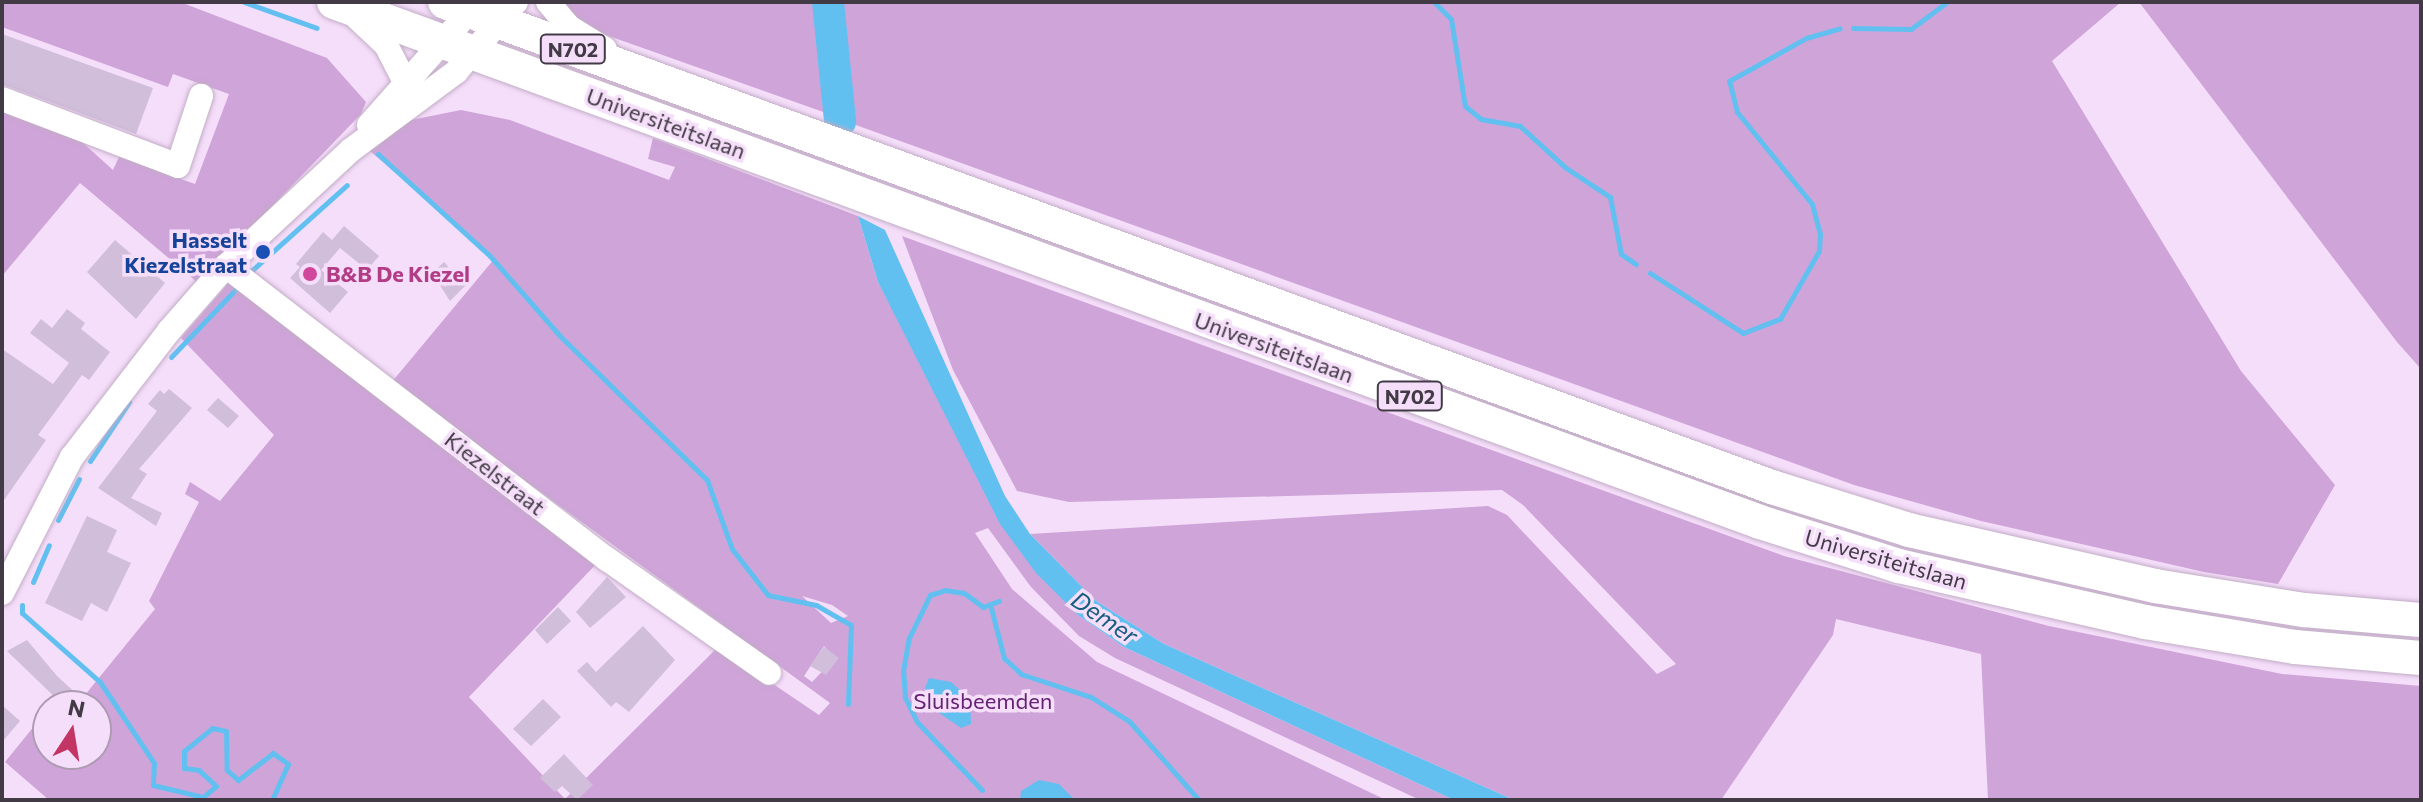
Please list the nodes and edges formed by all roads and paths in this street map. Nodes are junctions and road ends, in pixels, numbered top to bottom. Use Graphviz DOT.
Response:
graph roads {
  1 [pos="548,2"];
  2 [pos="338,4"];
  3 [pos="482,8"];
  4 [pos="460,47"];
  5 [pos="645,74"];
  6 [pos="405,82"];
  7 [pos="201,96"];
  8 [pos="2,99"];
  9 [pos="351,150"];
  10 [pos="226,266"];
  11 [pos="1165,266"];
  12 [pos="1152,303"];
  13 [pos="2,593"];
  14 [pos="2304,610"];
  15 [pos="2421,620"];
  16 [pos="2295,647"];
  17 [pos="2421,658"];
  18 [pos="769,673"];
  1 -- 5 [label="street"];
  2 -- 4 [label="highway, Universiteitslaan / N702"];
  2 -- 6 [label="street"];
  3 -- 4 [label="street"];
  3 -- 4 [label="street"];
  3 -- 5 [label="highway, Universiteitslaan / N702"];
  4 -- 6 [label="street"];
  4 -- 9 [label="street"];
  4 -- 12 [label="highway, Universiteitslaan / N702"];
  5 -- 11 [label="highway, Universiteitslaan / N702"];
  6 -- 9 [label="street"];
  7 -- 8 [label="street"];
  9 -- 10 [label="street"];
  10 -- 13 [label="street"];
  10 -- 18 [label="street, Kiezelstraat"];
  11 -- 12 [label="street"];
  11 -- 14 [label="highway, Universiteitslaan / N702"];
  12 -- 16 [label="highway, Universiteitslaan / N702"];
  14 -- 15 [label="highway, Universiteitslaan / N702"];
  14 -- 16 [label="street"];
  16 -- 17 [label="highway, Universiteitslaan / N702"];
}
